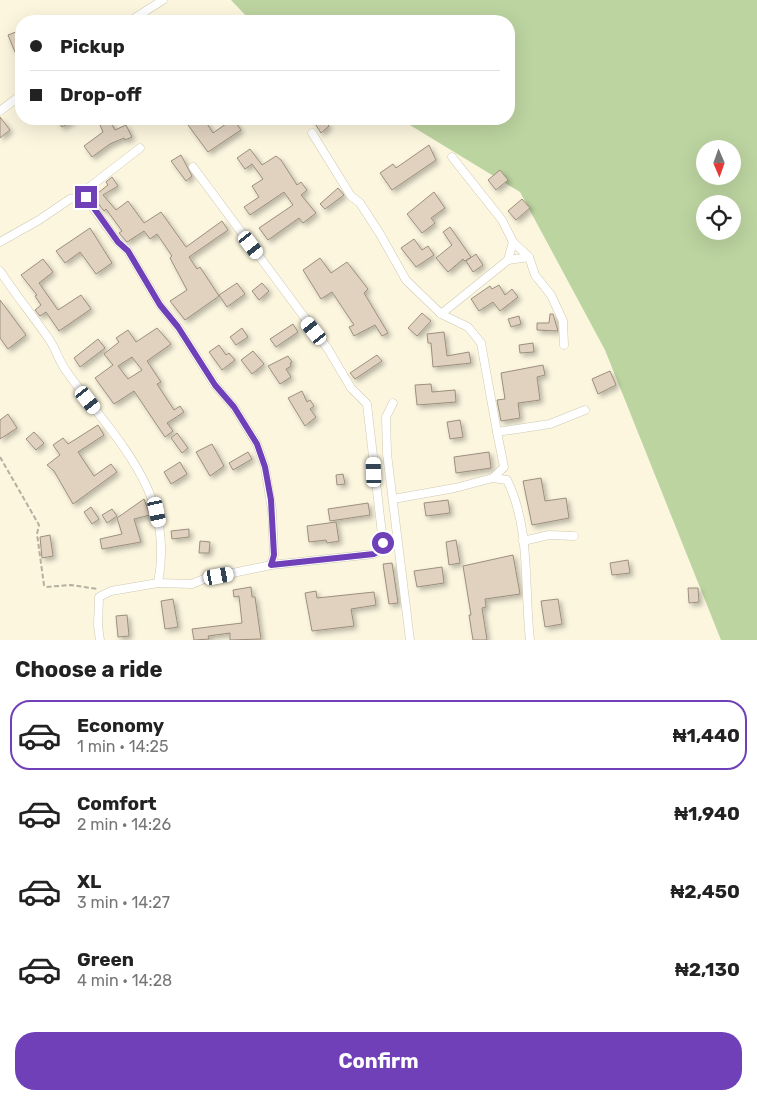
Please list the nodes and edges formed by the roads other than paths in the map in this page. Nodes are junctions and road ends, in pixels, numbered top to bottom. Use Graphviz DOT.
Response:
graph roads {
  1 [pos="163,0"];
  2 [pos="139,15"];
  3 [pos="15,100"];
  4 [pos="0,111"];
  5 [pos="312,133"];
  6 [pos="140,148"];
  7 [pos="452,156"];
  8 [pos="193,167"];
  9 [pos="78,196"];
  10 [pos="0,242"];
  11 [pos="513,242"];
  12 [pos="529,257"];
  13 [pos="508,260"];
  14 [pos="0,271"];
  15 [pos="441,314"];
  16 [pos="564,345"];
  17 [pos="394,403"];
  18 [pos="585,410"];
  19 [pos="497,432"];
  20 [pos="504,468"];
  21 [pos="492,478"];
  22 [pos="506,480"];
  23 [pos="392,498"];
  24 [pos="574,536"];
  25 [pos="523,540"];
  26 [pos="271,565"];
  27 [pos="158,583"];
  28 [pos="100,640"];
  29 [pos="410,640"];
  30 [pos="530,640"];
  1 -- 2 [label="street"];
  3 -- 4 [label="street"];
  5 -- 15 [label="street"];
  6 -- 9 [label="street"];
  7 -- 11 [label="street"];
  8 -- 26 [label="street"];
  9 -- 10 [label="street"];
  9 -- 26 [label="street"];
  11 -- 12 [label="street"];
  11 -- 13 [label="street"];
  12 -- 13 [label="street"];
  12 -- 16 [label="street"];
  13 -- 15 [label="street"];
  14 -- 27 [label="street"];
  15 -- 19 [label="street"];
  17 -- 23 [label="street"];
  18 -- 19 [label="street"];
  19 -- 20 [label="street"];
  20 -- 21 [label="street"];
  20 -- 22 [label="street"];
  21 -- 22 [label="street"];
  21 -- 23 [label="street"];
  22 -- 25 [label="street"];
  23 -- 29 [label="street"];
  24 -- 25 [label="street"];
  25 -- 30 [label="street"];
  26 -- 27 [label="street"];
  27 -- 28 [label="street"];
}
